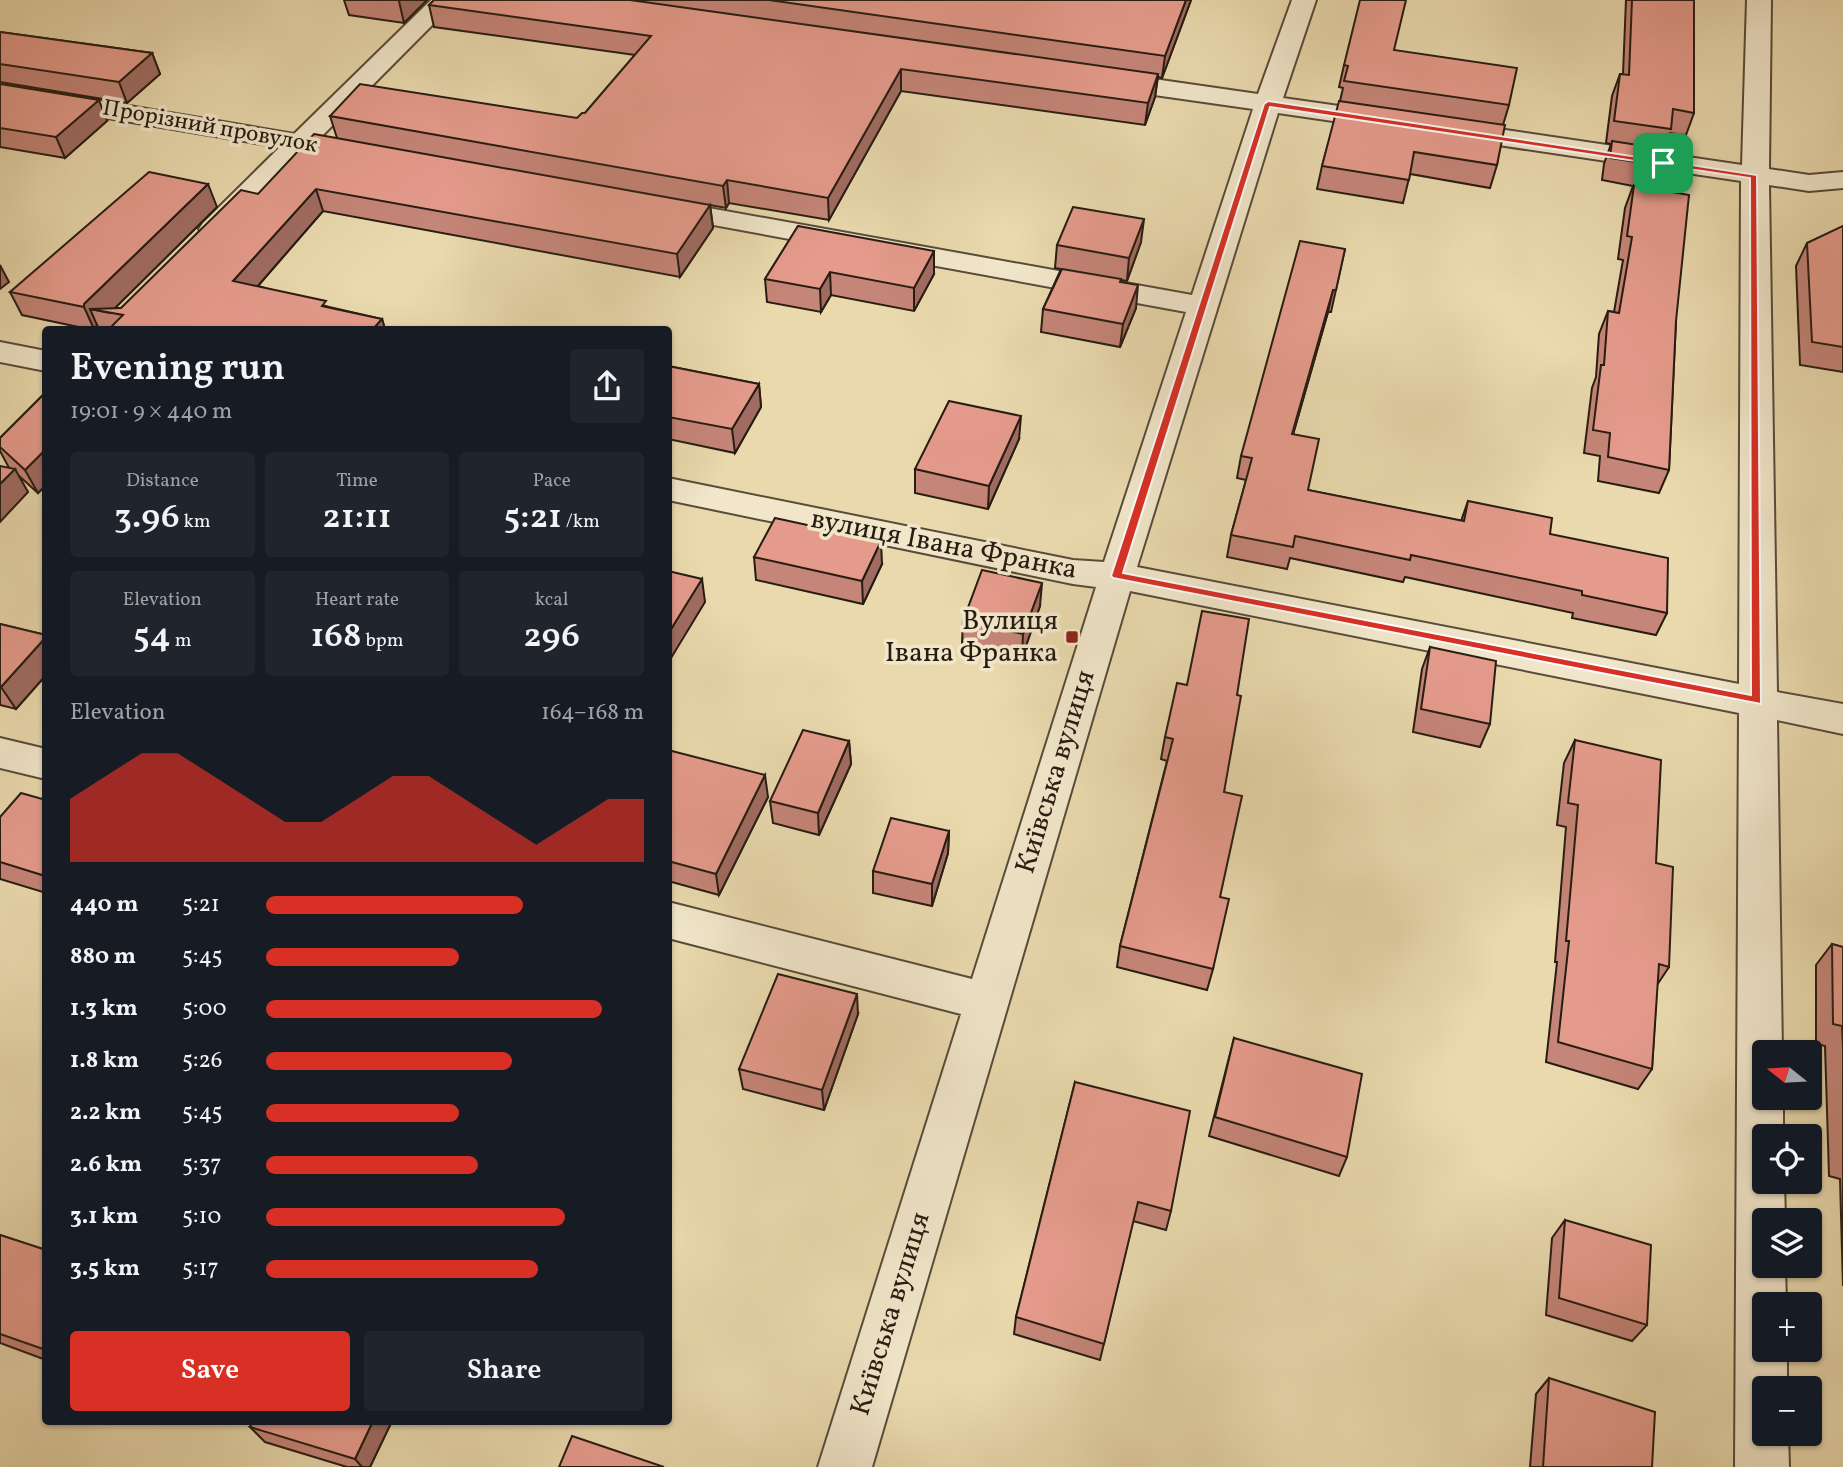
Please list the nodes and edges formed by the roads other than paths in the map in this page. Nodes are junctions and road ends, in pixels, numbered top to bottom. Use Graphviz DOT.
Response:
graph roads {
  1 [pos="445,0"];
  2 [pos="1304,0"];
  3 [pos="1759,0"];
  4 [pos="1086,78"];
  5 [pos="0,92"];
  6 [pos="1268,104"];
  7 [pos="300,142"];
  8 [pos="380,157"];
  9 [pos="1755,176"];
  10 [pos="1843,180"];
  11 [pos="635,203"];
  12 [pos="191,250"];
  13 [pos="1205,306"];
  14 [pos="0,352"];
  15 [pos="42,360"];
  16 [pos="672,490"];
  17 [pos="1116,576"];
  18 [pos="1757,701"];
  19 [pos="1843,719"];
  20 [pos="0,753"];
  21 [pos="42,763"];
  22 [pos="672,921"];
  23 [pos="985,1001"];
  24 [pos="845,1467"];
  25 [pos="1762,1467"];
  1 -- 7 [label="street"];
  2 -- 6 [label="street, Київська вулиця"];
  3 -- 9 [label="street"];
  4 -- 6 [label="street"];
  5 -- 7 [label="street, Прорізний провулок"];
  6 -- 9 [label="street"];
  6 -- 13 [label="street, Київська вулиця"];
  7 -- 8 [label="street, Прорізний провулок"];
  7 -- 12 [label="street"];
  9 -- 10 [label="street"];
  9 -- 18 [label="street"];
  11 -- 13 [label="street"];
  13 -- 17 [label="street, Київська вулиця"];
  14 -- 15 [label="street"];
  16 -- 17 [label="street, вулиця Івана Франка"];
  17 -- 18 [label="street, вулиця Івана Франка"];
  17 -- 23 [label="street, Київська вулиця"];
  18 -- 19 [label="street, вулиця Івана Франка"];
  18 -- 25 [label="street"];
  20 -- 21 [label="street"];
  22 -- 23 [label="street"];
  23 -- 24 [label="street, Київська вулиця"];
}
